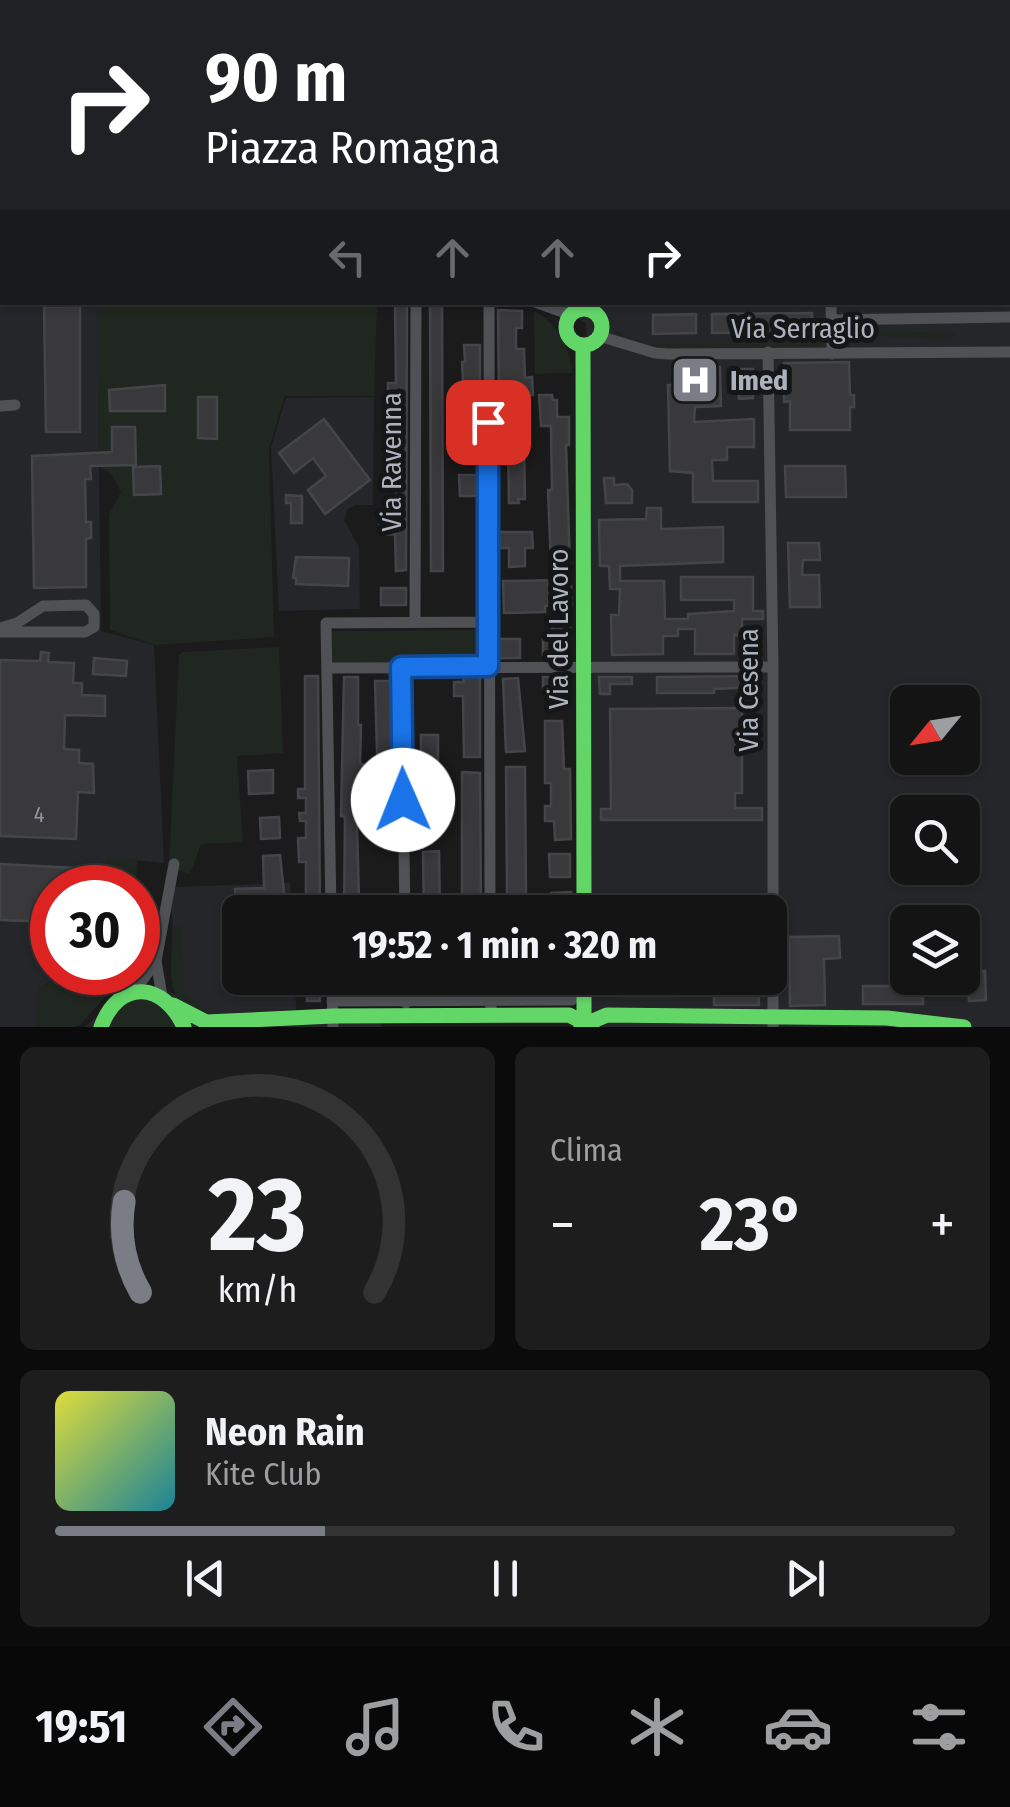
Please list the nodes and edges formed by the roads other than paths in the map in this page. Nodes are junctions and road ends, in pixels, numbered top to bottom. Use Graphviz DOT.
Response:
graph roads {
  1 [pos="416,305"];
  2 [pos="489,305"];
  3 [pos="554,305"];
  4 [pos="832,305"];
  5 [pos="579,309"];
  6 [pos="1010,317"];
  7 [pos="832,320"];
  8 [pos="599,336"];
  9 [pos="582,345"];
  10 [pos="768,352"];
  11 [pos="1010,352"];
  12 [pos="832,354"];
  13 [pos="14,405"];
  14 [pos="0,406"];
  15 [pos="416,622"];
  16 [pos="488,622"];
  17 [pos="0,630"];
  18 [pos="488,666"];
  19 [pos="401,667"];
  20 [pos="584,667"];
  21 [pos="773,667"];
  22 [pos="327,668"];
  23 [pos="174,864"];
  24 [pos="331,895"];
  25 [pos="404,895"];
  26 [pos="490,895"];
  27 [pos="584,895"];
  28 [pos="160,939"];
  29 [pos="160,974"];
  30 [pos="126,995"];
  31 [pos="157,995"];
  32 [pos="406,995"];
  33 [pos="491,995"];
  34 [pos="584,995"];
  35 [pos="168,1000"];
  36 [pos="572,1000"];
  37 [pos="406,1003"];
  38 [pos="491,1009"];
  39 [pos="332,1015"];
  40 [pos="773,1022"];
  41 [pos="102,1023"];
  42 [pos="585,1026"];
  43 [pos="914,1026"];
  44 [pos="87,1027"];
  45 [pos="184,1027"];
  46 [pos="964,1027"];
  1 -- 15 [label="street, Via Ravenna"];
  2 -- 16 [label="street"];
  3 -- 5 [label="street"];
  4 -- 7 [label="street"];
  5 -- 8 [label="street"];
  5 -- 9 [label="street, Via del Lavoro"];
  6 -- 7 [label="street"];
  7 -- 12 [label="street"];
  8 -- 9 [label="street"];
  8 -- 10 [label="street, Via Serraglio"];
  9 -- 20 [label="street, Via del Lavoro"];
  10 -- 12 [label="street, Via Serraglio"];
  10 -- 21 [label="street, Via Cesena"];
  11 -- 12 [label="street, Via Serraglio"];
  13 -- 14 [label="street"];
  15 -- 16 [label="street"];
  15 -- 22 [label="street"];
  16 -- 18 [label="street"];
  17 -- 17 [label="street"];
  18 -- 19 [label="street"];
  18 -- 20 [label="street"];
  18 -- 26 [label="street"];
  19 -- 22 [label="street"];
  19 -- 25 [label="street"];
  20 -- 21 [label="street"];
  20 -- 27 [label="street, Via del Lavoro"];
  21 -- 40 [label="street, Via Cesena"];
  22 -- 24 [label="street"];
  23 -- 28 [label="street"];
  29 -- 35 [label="street"];
  30 -- 41 [label="street"];
  31 -- 35 [label="street"];
  32 -- 37 [label="street"];
  33 -- 38 [label="street"];
  34 -- 42 [label="street"];
  35 -- 39 [label="street"];
  35 -- 45 [label="street"];
  36 -- 38 [label="street"];
  37 -- 38 [label="street"];
  37 -- 39 [label="street"];
  38 -- 39 [label="street"];
  38 -- 42 [label="street"];
  40 -- 42 [label="street"];
  40 -- 43 [label="street"];
  41 -- 44 [label="street"];
  43 -- 46 [label="street"];
}
